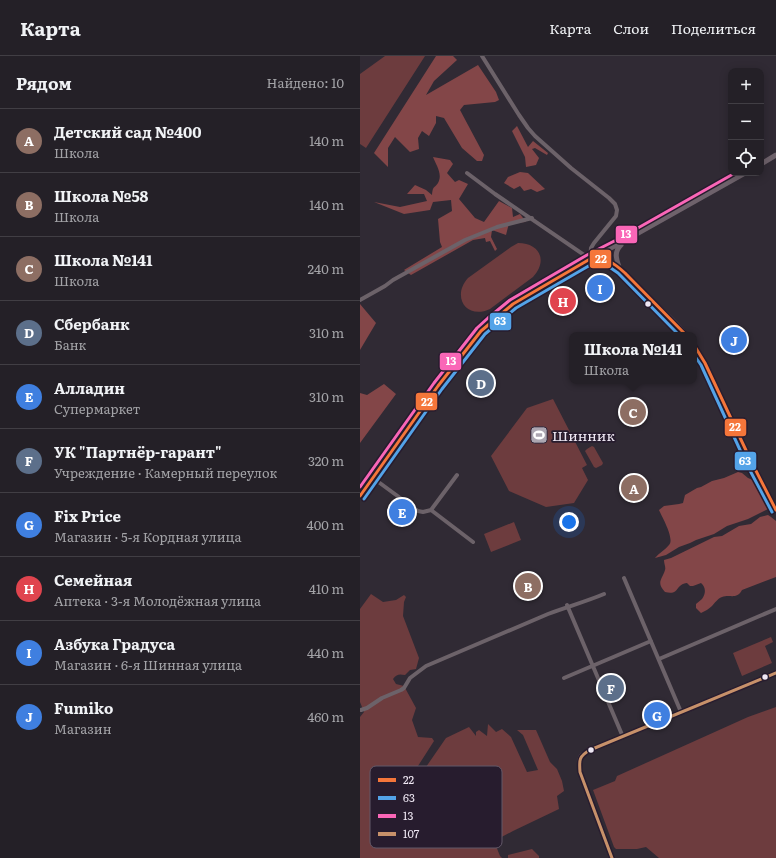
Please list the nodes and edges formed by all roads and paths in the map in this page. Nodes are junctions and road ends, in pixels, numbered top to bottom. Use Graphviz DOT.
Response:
graph roads {
  1 [pos="482,56"];
  2 [pos="776,155"];
  3 [pos="764,162"];
  4 [pos="467,173"];
  5 [pos="740,176"];
  6 [pos="532,218"];
  7 [pos="624,241"];
  8 [pos="590,259"];
  9 [pos="619,268"];
  10 [pos="360,300"];
  11 [pos="684,332"];
  12 [pos="697,350"];
  13 [pos="457,475"];
  14 [pos="373,478"];
  15 [pos="360,496"];
  16 [pos="431,510"];
  17 [pos="776,510"];
  18 [pos="473,542"];
  19 [pos="624,578"];
  20 [pos="604,594"];
  21 [pos="567,606"];
  22 [pos="776,609"];
  23 [pos="651,641"];
  24 [pos="658,659"];
  25 [pos="593,665"];
  26 [pos="776,673"];
  27 [pos="564,678"];
  28 [pos="361,710"];
  29 [pos="681,712"];
  30 [pos="623,737"];
  31 [pos="612,858"];
  1 -- 8 [label="street"];
  2 -- 3 [label="main road"];
  4 -- 6 [label="street"];
  5 -- 7 [label="main road"];
  6 -- 8 [label="street"];
  6 -- 10 [label="street"];
  7 -- 8 [label="main road"];
  7 -- 9 [label="main road"];
  8 -- 9 [label="main road"];
  8 -- 14 [label="main road"];
  9 -- 11 [label="main road"];
  12 -- 17 [label="main road"];
  13 -- 16 [label="street"];
  14 -- 15 [label="main road"];
  14 -- 16 [label="street"];
  16 -- 18 [label="street"];
  19 -- 23 [label="street"];
  20 -- 21 [label="street"];
  21 -- 25 [label="street"];
  21 -- 28 [label="street"];
  22 -- 24 [label="street"];
  23 -- 24 [label="street"];
  23 -- 25 [label="street"];
  24 -- 29 [label="street"];
  25 -- 27 [label="street"];
  25 -- 30 [label="street"];
  26 -- 29 [label="main road"];
  29 -- 30 [label="main road"];
  30 -- 31 [label="main road"];
}
